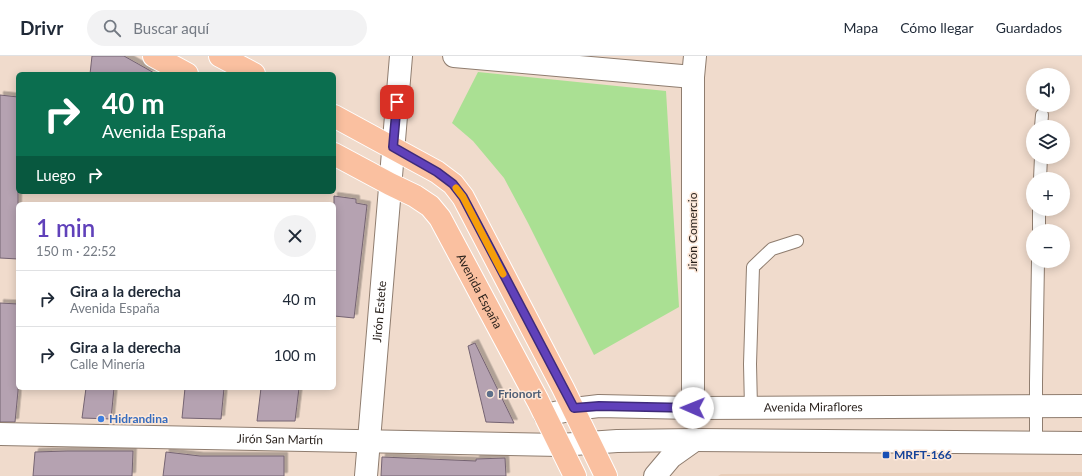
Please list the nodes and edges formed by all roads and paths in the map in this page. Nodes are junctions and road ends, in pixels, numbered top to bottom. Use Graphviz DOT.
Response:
graph roads {
  1 [pos="154,56"];
  2 [pos="220,56"];
  3 [pos="401,56"];
  4 [pos="454,56"];
  5 [pos="694,66"];
  6 [pos="183,72"];
  7 [pos="250,72"];
  8 [pos="336,117"];
  9 [pos="393,147"];
  10 [pos="336,155"];
  11 [pos="390,184"];
  12 [pos="797,241"];
  13 [pos="1038,268"];
  14 [pos="1036,406"];
  15 [pos="1082,406"];
  16 [pos="574,408"];
  17 [pos="693,408"];
  18 [pos="751,408"];
  19 [pos="545,415"];
  20 [pos="0,434"];
  21 [pos="695,440"];
  22 [pos="369,441"];
  23 [pos="590,443"];
  24 [pos="1036,443"];
  25 [pos="1082,443"];
  26 [pos="560,445"];
  27 [pos="366,476"];
  28 [pos="575,476"];
  29 [pos="606,476"];
  30 [pos="655,476"];
  1 -- 6 [label="main road"];
  2 -- 7 [label="main road"];
  3 -- 9 [label="street, Jirón Estete"];
  4 -- 5 [label="street"];
  5 -- 17 [label="street, Jirón Comercio"];
  8 -- 9 [label="main road"];
  9 -- 11 [label="street, Jirón Estete"];
  9 -- 16 [label="main road"];
  10 -- 11 [label="main road, Avenida España"];
  11 -- 19 [label="main road, Avenida España"];
  11 -- 22 [label="street, Jirón Estete"];
  12 -- 18 [label="lane"];
  13 -- 14 [label="lane"];
  14 -- 15 [label="street, Avenida Miraflores"];
  14 -- 18 [label="street, Avenida Miraflores"];
  14 -- 24 [label="lane"];
  16 -- 17 [label="street, Avenida Miraflores"];
  16 -- 19 [label="street, Avenida Miraflores"];
  16 -- 23 [label="main road"];
  17 -- 18 [label="street, Avenida Miraflores"];
  19 -- 26 [label="main road, Avenida España"];
  20 -- 22 [label="street, Jirón San Martín"];
  21 -- 23 [label="street"];
  21 -- 24 [label="street"];
  21 -- 30 [label="street"];
  22 -- 26 [label="street, Jirón San Martín"];
  22 -- 27 [label="street, Jirón Estete"];
  23 -- 26 [label="street"];
  23 -- 29 [label="main road"];
  24 -- 25 [label="street"];
  26 -- 28 [label="main road, Avenida España"];
}
